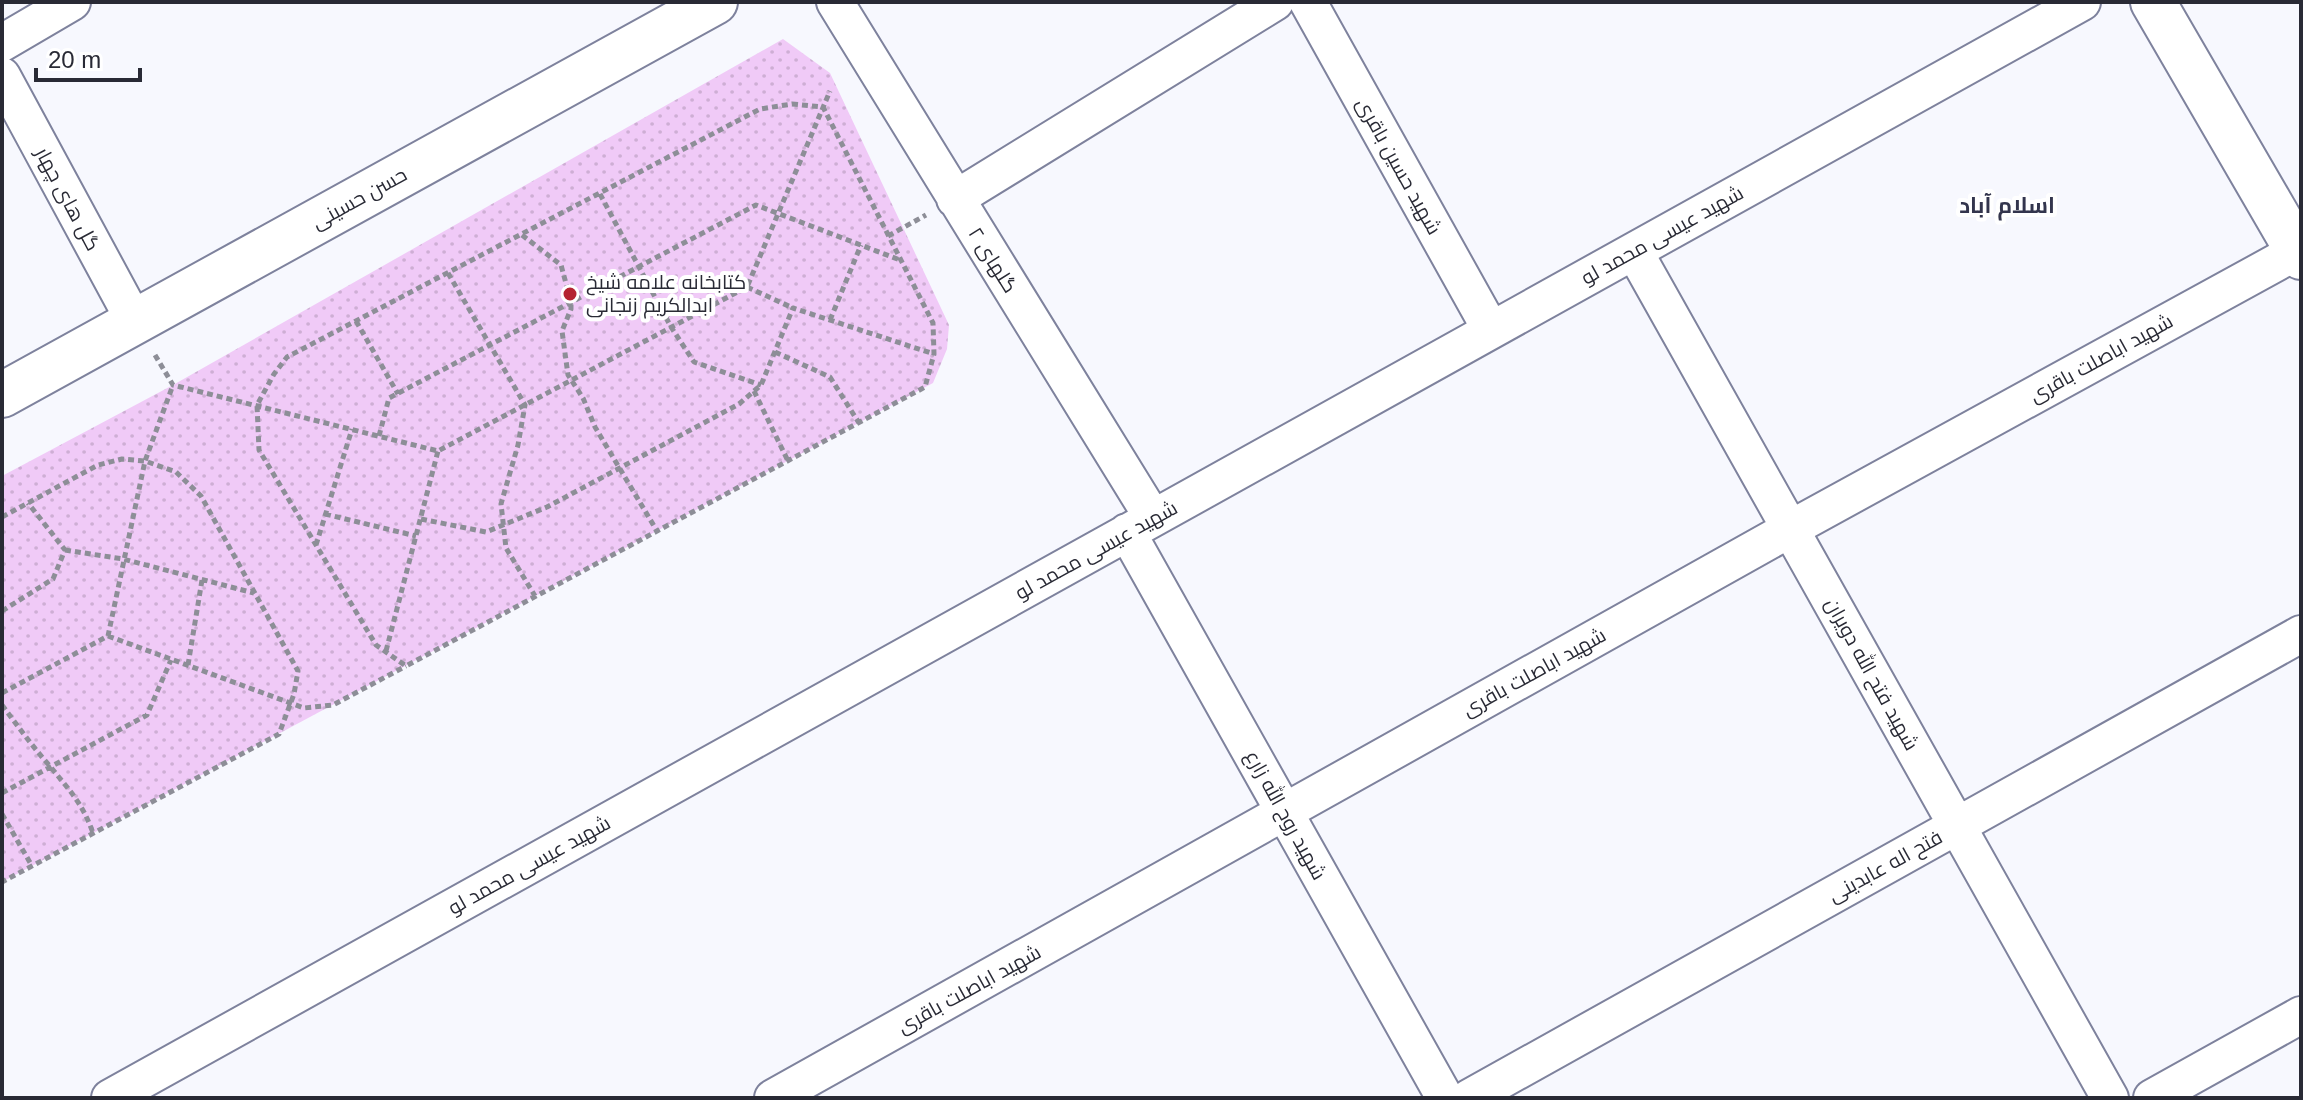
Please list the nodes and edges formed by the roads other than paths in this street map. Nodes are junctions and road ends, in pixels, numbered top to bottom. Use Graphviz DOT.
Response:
graph roads {
  1 [pos="72,2"];
  2 [pos="715,2"];
  3 [pos="835,2"];
  4 [pos="1275,2"];
  5 [pos="1308,2"];
  6 [pos="2082,2"];
  7 [pos="2153,2"];
  8 [pos="2,43"];
  9 [pos="2,76"];
  10 [pos="955,199"];
  11 [pos="1634,251"];
  12 [pos="2300,252"];
  13 [pos="135,322"];
  14 [pos="1491,330"];
  15 [pos="2,395"];
  16 [pos="1140,525"];
  17 [pos="1790,529"];
  18 [pos="2301,634"];
  19 [pos="1284,813"];
  20 [pos="1957,826"];
  21 [pos="2301,1015"];
  22 [pos="110,1098"];
  23 [pos="773,1098"];
  24 [pos="1445,1098"];
  25 [pos="1469,1098"];
  26 [pos="2110,1098"];
  27 [pos="2152,1098"];
  1 -- 8 [label="street"];
  2 -- 13 [label="street, حسن حسینی"];
  3 -- 10 [label="street, گلهای ۲"];
  4 -- 10 [label="street"];
  5 -- 14 [label="street, شهید حسین باقری"];
  6 -- 11 [label="street, شهید عیسی محمد لو"];
  7 -- 12 [label="street"];
  9 -- 13 [label="street, گل های چهار"];
  10 -- 16 [label="street, گلهای ۲"];
  11 -- 14 [label="street, شهید عیسی محمد لو"];
  11 -- 17 [label="street, شهید فتح الله دویران"];
  12 -- 17 [label="street, شهید اباصلت باقری"];
  13 -- 15 [label="street, حسن حسینی"];
  14 -- 16 [label="street, شهید عیسی محمد لو"];
  16 -- 19 [label="street, شهید روح الله زارع"];
  16 -- 22 [label="street, شهید عیسی محمد لو"];
  17 -- 19 [label="street, شهید اباصلت باقری"];
  17 -- 20 [label="street, شهید فتح الله دویران"];
  18 -- 20 [label="street, فتح اله عابدینی"];
  19 -- 23 [label="street, شهید اباصلت باقری"];
  19 -- 24 [label="street, شهید روح الله زارع"];
  20 -- 25 [label="street, فتح اله عابدینی"];
  20 -- 26 [label="street, شهید فتح الله دویران"];
  21 -- 27 [label="street"];
}
